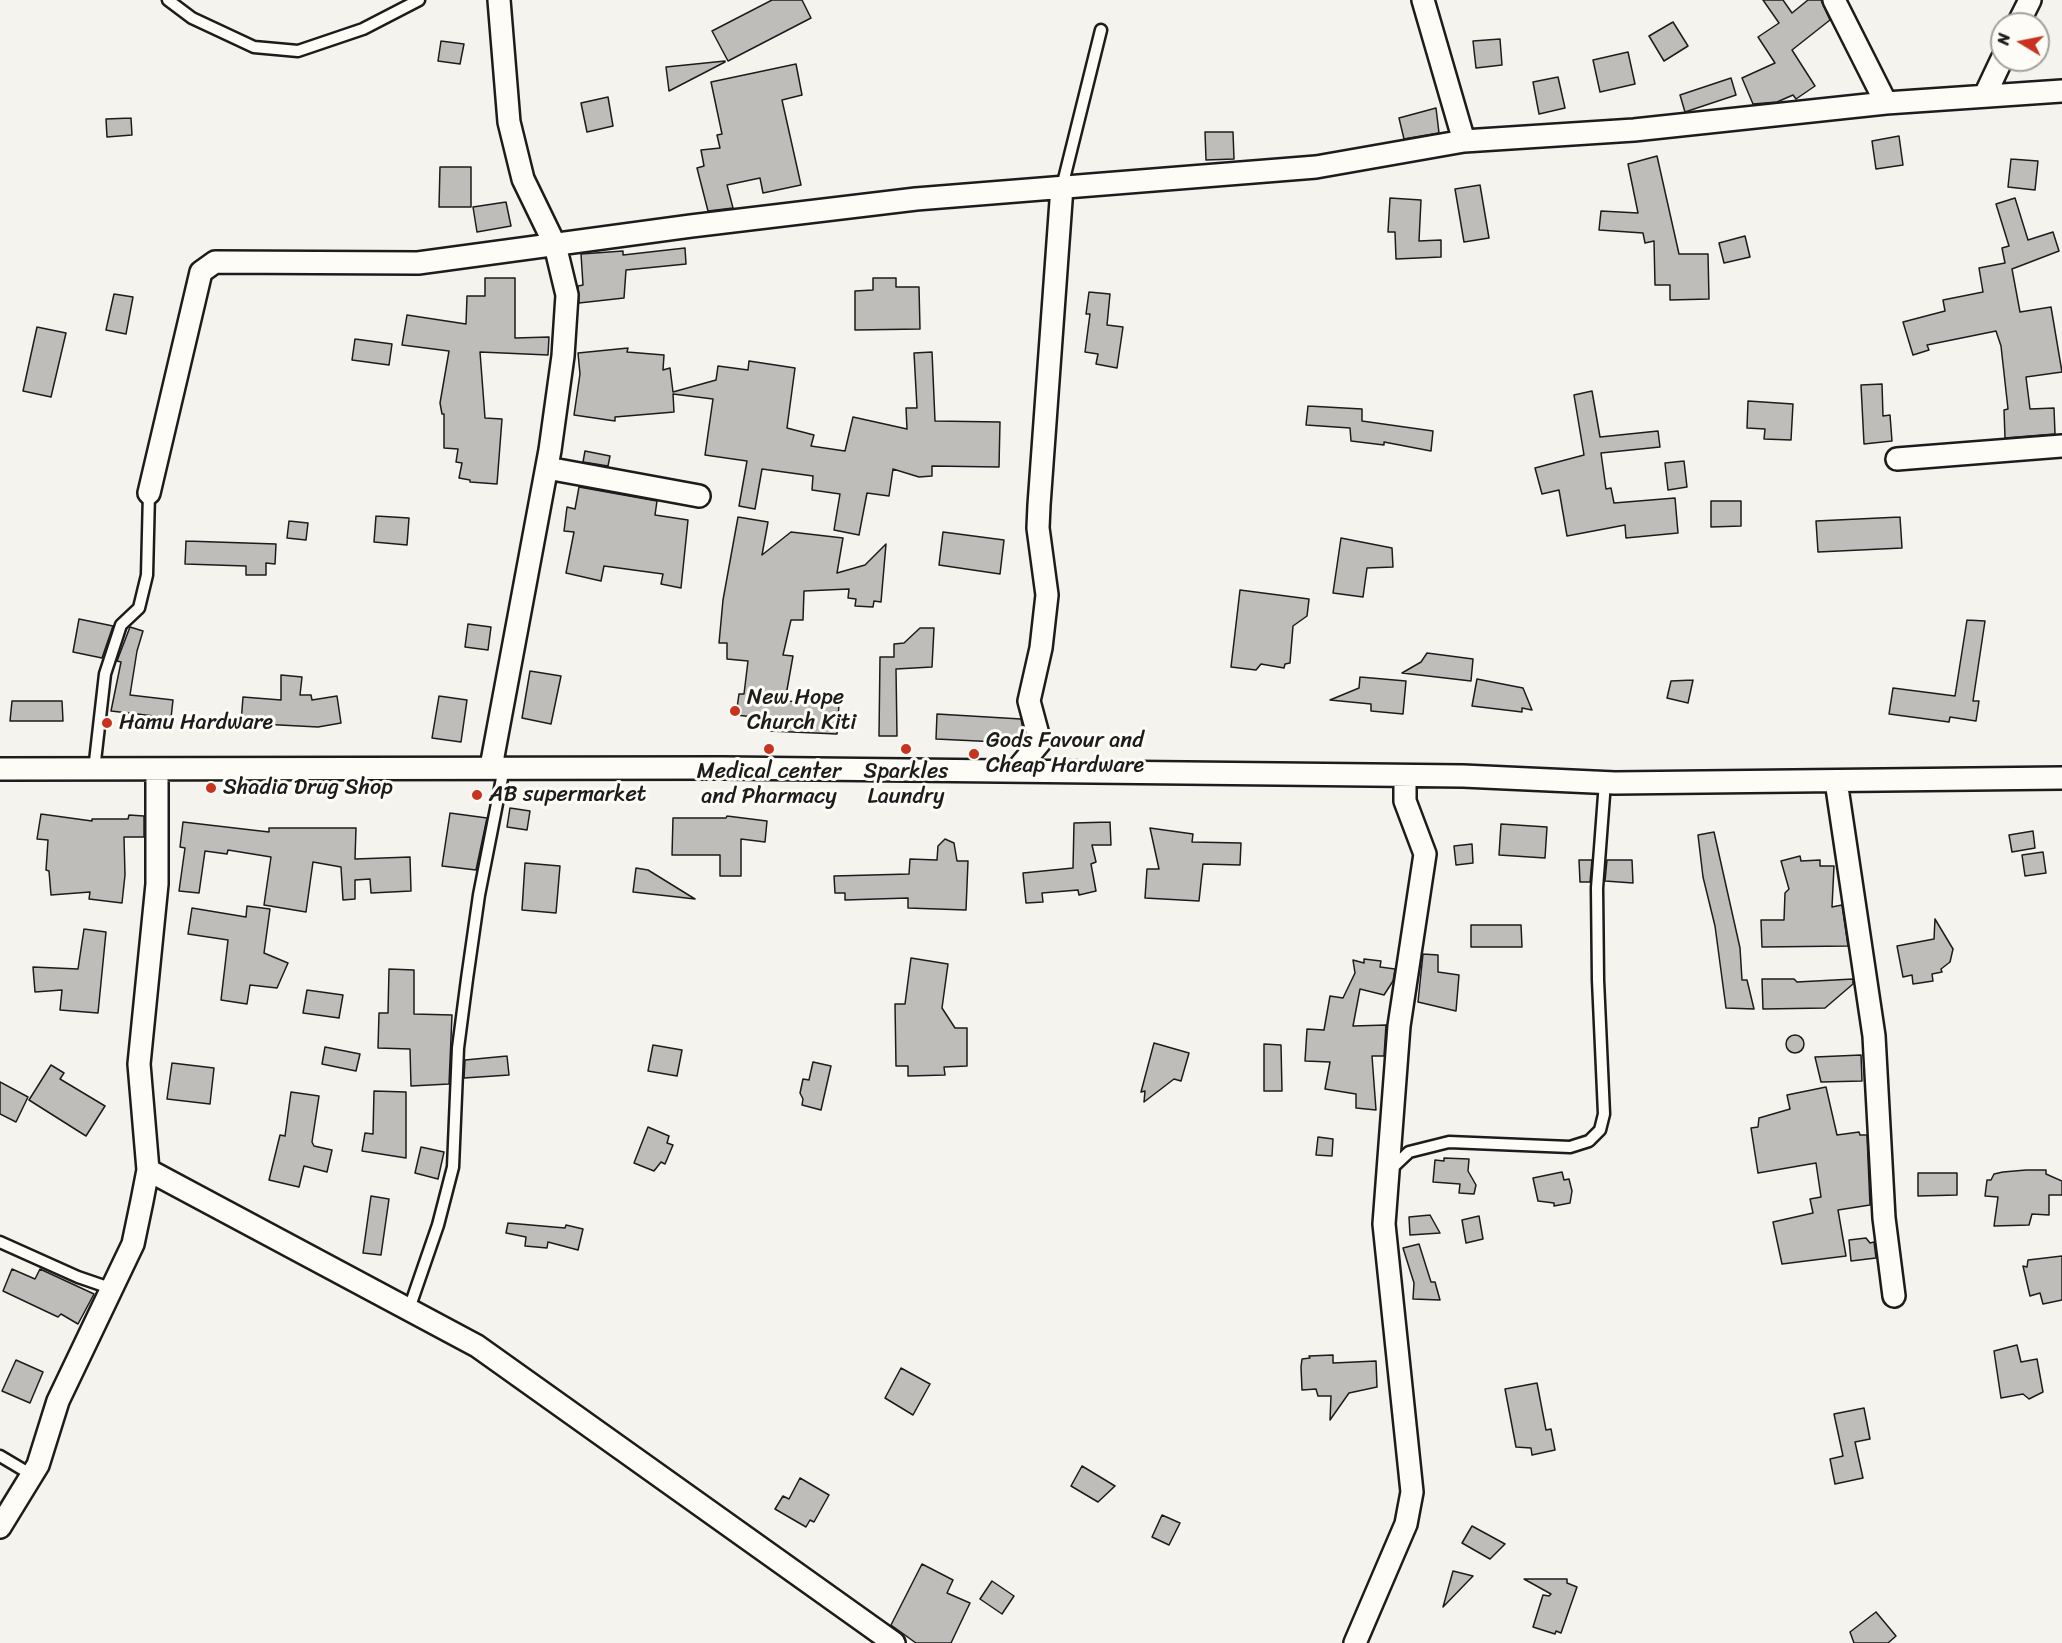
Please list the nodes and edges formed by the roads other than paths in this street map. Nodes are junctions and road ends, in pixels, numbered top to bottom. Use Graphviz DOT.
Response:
graph roads {
  1 [pos="168,0"];
  2 [pos="419,0"];
  3 [pos="499,0"];
  4 [pos="1423,0"];
  5 [pos="1834,0"];
  6 [pos="1101,30"];
  7 [pos="1996,72"];
  8 [pos="2062,91"];
  9 [pos="1985,95"];
  10 [pos="1886,103"];
  11 [pos="1464,141"];
  12 [pos="1062,187"];
  13 [pos="555,245"];
  14 [pos="2062,446"];
  15 [pos="1897,459"];
  16 [pos="547,468"];
  17 [pos="149,493"];
  18 [pos="699,496"];
  19 [pos="498,767"];
  20 [pos="0,770"];
  21 [pos="94,770"];
  22 [pos="157,771"];
  23 [pos="1016,771"];
  24 [pos="1405,776"];
  25 [pos="2062,778"];
  26 [pos="1836,781"];
  27 [pos="1605,782"];
  28 [pos="148,1170"];
  29 [pos="1388,1171"];
  30 [pos="0,1242"];
  31 [pos="113,1289"];
  32 [pos="1894,1296"];
  33 [pos="409,1309"];
  34 [pos="0,1456"];
  35 [pos="32,1475"];
  36 [pos="0,1527"];
  37 [pos="894,1643"];
  38 [pos="1355,1643"];
  1 -- 2 [label="lane"];
  3 -- 13 [label="street"];
  4 -- 11 [label="street"];
  5 -- 10 [label="street"];
  6 -- 12 [label="lane"];
  7 -- 9 [label="street"];
  8 -- 9 [label="street"];
  9 -- 10 [label="street"];
  10 -- 11 [label="street"];
  11 -- 12 [label="street"];
  12 -- 13 [label="street"];
  12 -- 23 [label="street"];
  13 -- 16 [label="street"];
  13 -- 17 [label="street"];
  14 -- 15 [label="street"];
  16 -- 18 [label="street"];
  16 -- 19 [label="street"];
  17 -- 21 [label="lane"];
  19 -- 22 [label="street"];
  19 -- 23 [label="street"];
  19 -- 33 [label="lane"];
  20 -- 21 [label="street"];
  21 -- 22 [label="street"];
  22 -- 28 [label="street"];
  23 -- 24 [label="street"];
  24 -- 27 [label="street"];
  24 -- 29 [label="street"];
  25 -- 26 [label="street"];
  26 -- 27 [label="street"];
  26 -- 32 [label="street"];
  27 -- 29 [label="lane"];
  28 -- 31 [label="street"];
  28 -- 33 [label="street"];
  29 -- 38 [label="street"];
  30 -- 31 [label="lane"];
  31 -- 35 [label="street"];
  33 -- 37 [label="street"];
  34 -- 35 [label="lane"];
  35 -- 36 [label="street"];
}
